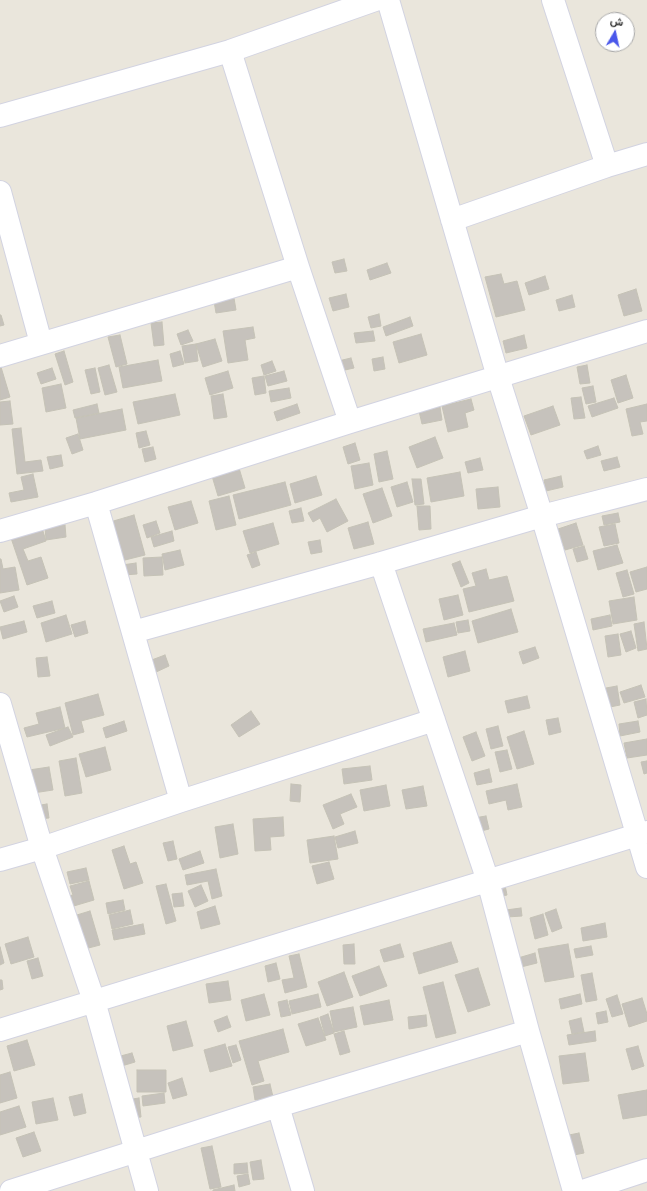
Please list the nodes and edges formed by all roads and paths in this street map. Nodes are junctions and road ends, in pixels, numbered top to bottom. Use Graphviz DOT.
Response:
graph roads {
  1 [pos="375,0"];
  2 [pos="388,0"];
  3 [pos="552,0"];
  4 [pos="230,51"];
  5 [pos="0,116"];
  6 [pos="647,154"];
  7 [pos="607,166"];
  8 [pos="0,192"];
  9 [pos="452,220"];
  10 [pos="298,267"];
  11 [pos="647,331"];
  12 [pos="41,343"];
  13 [pos="0,356"];
  14 [pos="498,377"];
  15 [pos="350,422"];
  16 [pos="647,489"];
  17 [pos="96,503"];
  18 [pos="542,516"];
  19 [pos="0,532"];
  20 [pos="381,562"];
  21 [pos="133,632"];
  22 [pos="0,704"];
  23 [pos="434,720"];
  24 [pos="181,801"];
  25 [pos="642,834"];
  26 [pos="42,848"];
  27 [pos="0,860"];
  28 [pos="647,867"];
  29 [pos="488,881"];
  30 [pos="94,1001"];
  31 [pos="0,1030"];
  32 [pos="528,1031"];
  33 [pos="278,1106"];
  34 [pos="135,1152"];
  35 [pos="647,1170"];
  36 [pos="11,1191"];
  37 [pos="147,1191"];
  38 [pos="303,1191"];
  39 [pos="574,1191"];
  40 [pos="583,1191"];
  1 -- 4 [label="street"];
  2 -- 9 [label="street"];
  3 -- 7 [label="street"];
  4 -- 5 [label="street"];
  4 -- 10 [label="street"];
  6 -- 7 [label="street"];
  7 -- 9 [label="street"];
  8 -- 12 [label="street"];
  9 -- 14 [label="street"];
  10 -- 12 [label="street"];
  10 -- 15 [label="street"];
  11 -- 14 [label="street"];
  12 -- 13 [label="street"];
  14 -- 15 [label="street"];
  14 -- 18 [label="street"];
  15 -- 17 [label="street"];
  16 -- 18 [label="street"];
  17 -- 19 [label="street"];
  17 -- 21 [label="street"];
  18 -- 20 [label="street"];
  18 -- 25 [label="street"];
  20 -- 21 [label="street"];
  20 -- 23 [label="street"];
  21 -- 24 [label="street"];
  22 -- 26 [label="street"];
  23 -- 24 [label="street"];
  23 -- 29 [label="street"];
  24 -- 26 [label="street"];
  25 -- 28 [label="street"];
  25 -- 29 [label="street"];
  26 -- 27 [label="street"];
  26 -- 30 [label="street"];
  29 -- 30 [label="street"];
  29 -- 32 [label="street"];
  30 -- 31 [label="street"];
  30 -- 34 [label="street"];
  32 -- 33 [label="street"];
  32 -- 39 [label="street"];
  33 -- 34 [label="street"];
  33 -- 38 [label="street"];
  34 -- 36 [label="street"];
  34 -- 37 [label="street"];
  35 -- 40 [label="street"];
}
